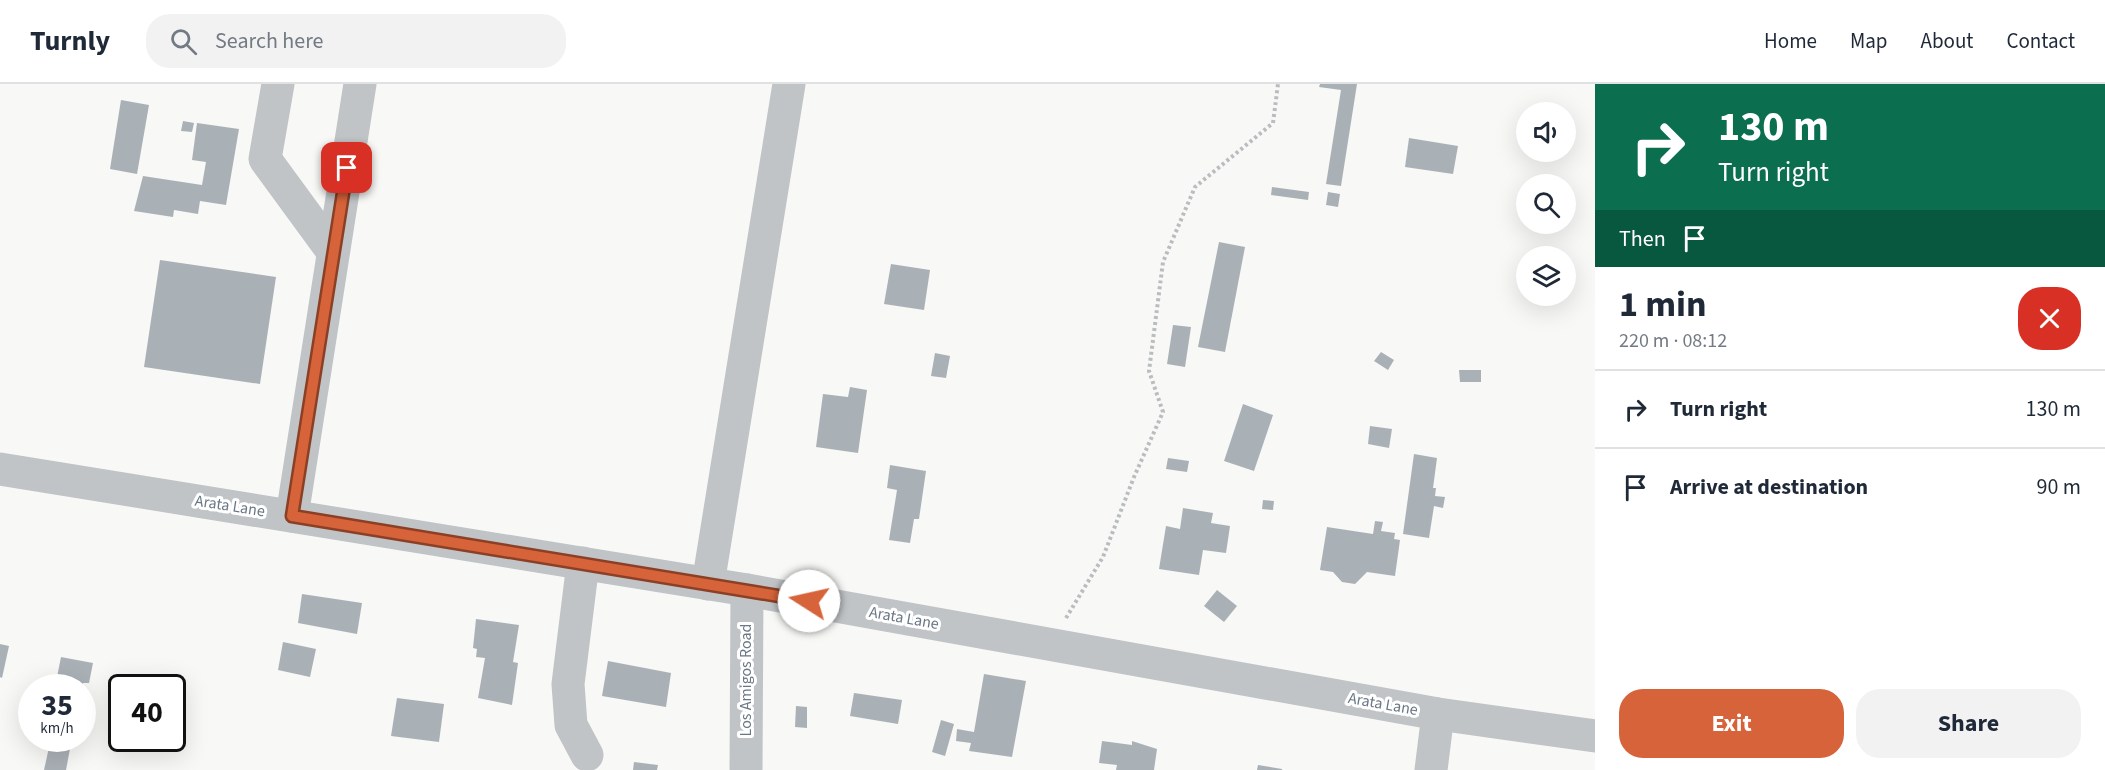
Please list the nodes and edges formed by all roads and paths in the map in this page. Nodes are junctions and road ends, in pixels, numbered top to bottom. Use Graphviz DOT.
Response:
graph roads {
  1 [pos="278,84"];
  2 [pos="360,84"];
  3 [pos="789,84"];
  4 [pos="1278,84"];
  5 [pos="333,252"];
  6 [pos="0,469"];
  7 [pos="292,516"];
  8 [pos="583,563"];
  9 [pos="708,584"];
  10 [pos="747,590"];
  11 [pos="1050,644"];
  12 [pos="1438,714"];
  13 [pos="1595,736"];
  14 [pos="587,755"];
  15 [pos="746,770"];
  16 [pos="1431,770"];
  1 -- 5 [label="street"];
  2 -- 5 [label="street"];
  3 -- 9 [label="street"];
  4 -- 11 [label="path"];
  5 -- 7 [label="street"];
  6 -- 7 [label="street, Arata Lane"];
  7 -- 8 [label="street, Arata Lane"];
  8 -- 9 [label="street, Arata Lane"];
  8 -- 14 [label="street"];
  9 -- 10 [label="street, Arata Lane"];
  10 -- 11 [label="street, Arata Lane"];
  10 -- 15 [label="street, Los Amigos Road"];
  11 -- 12 [label="street, Arata Lane"];
  12 -- 13 [label="street, Arata Lane"];
  12 -- 16 [label="street"];
}
